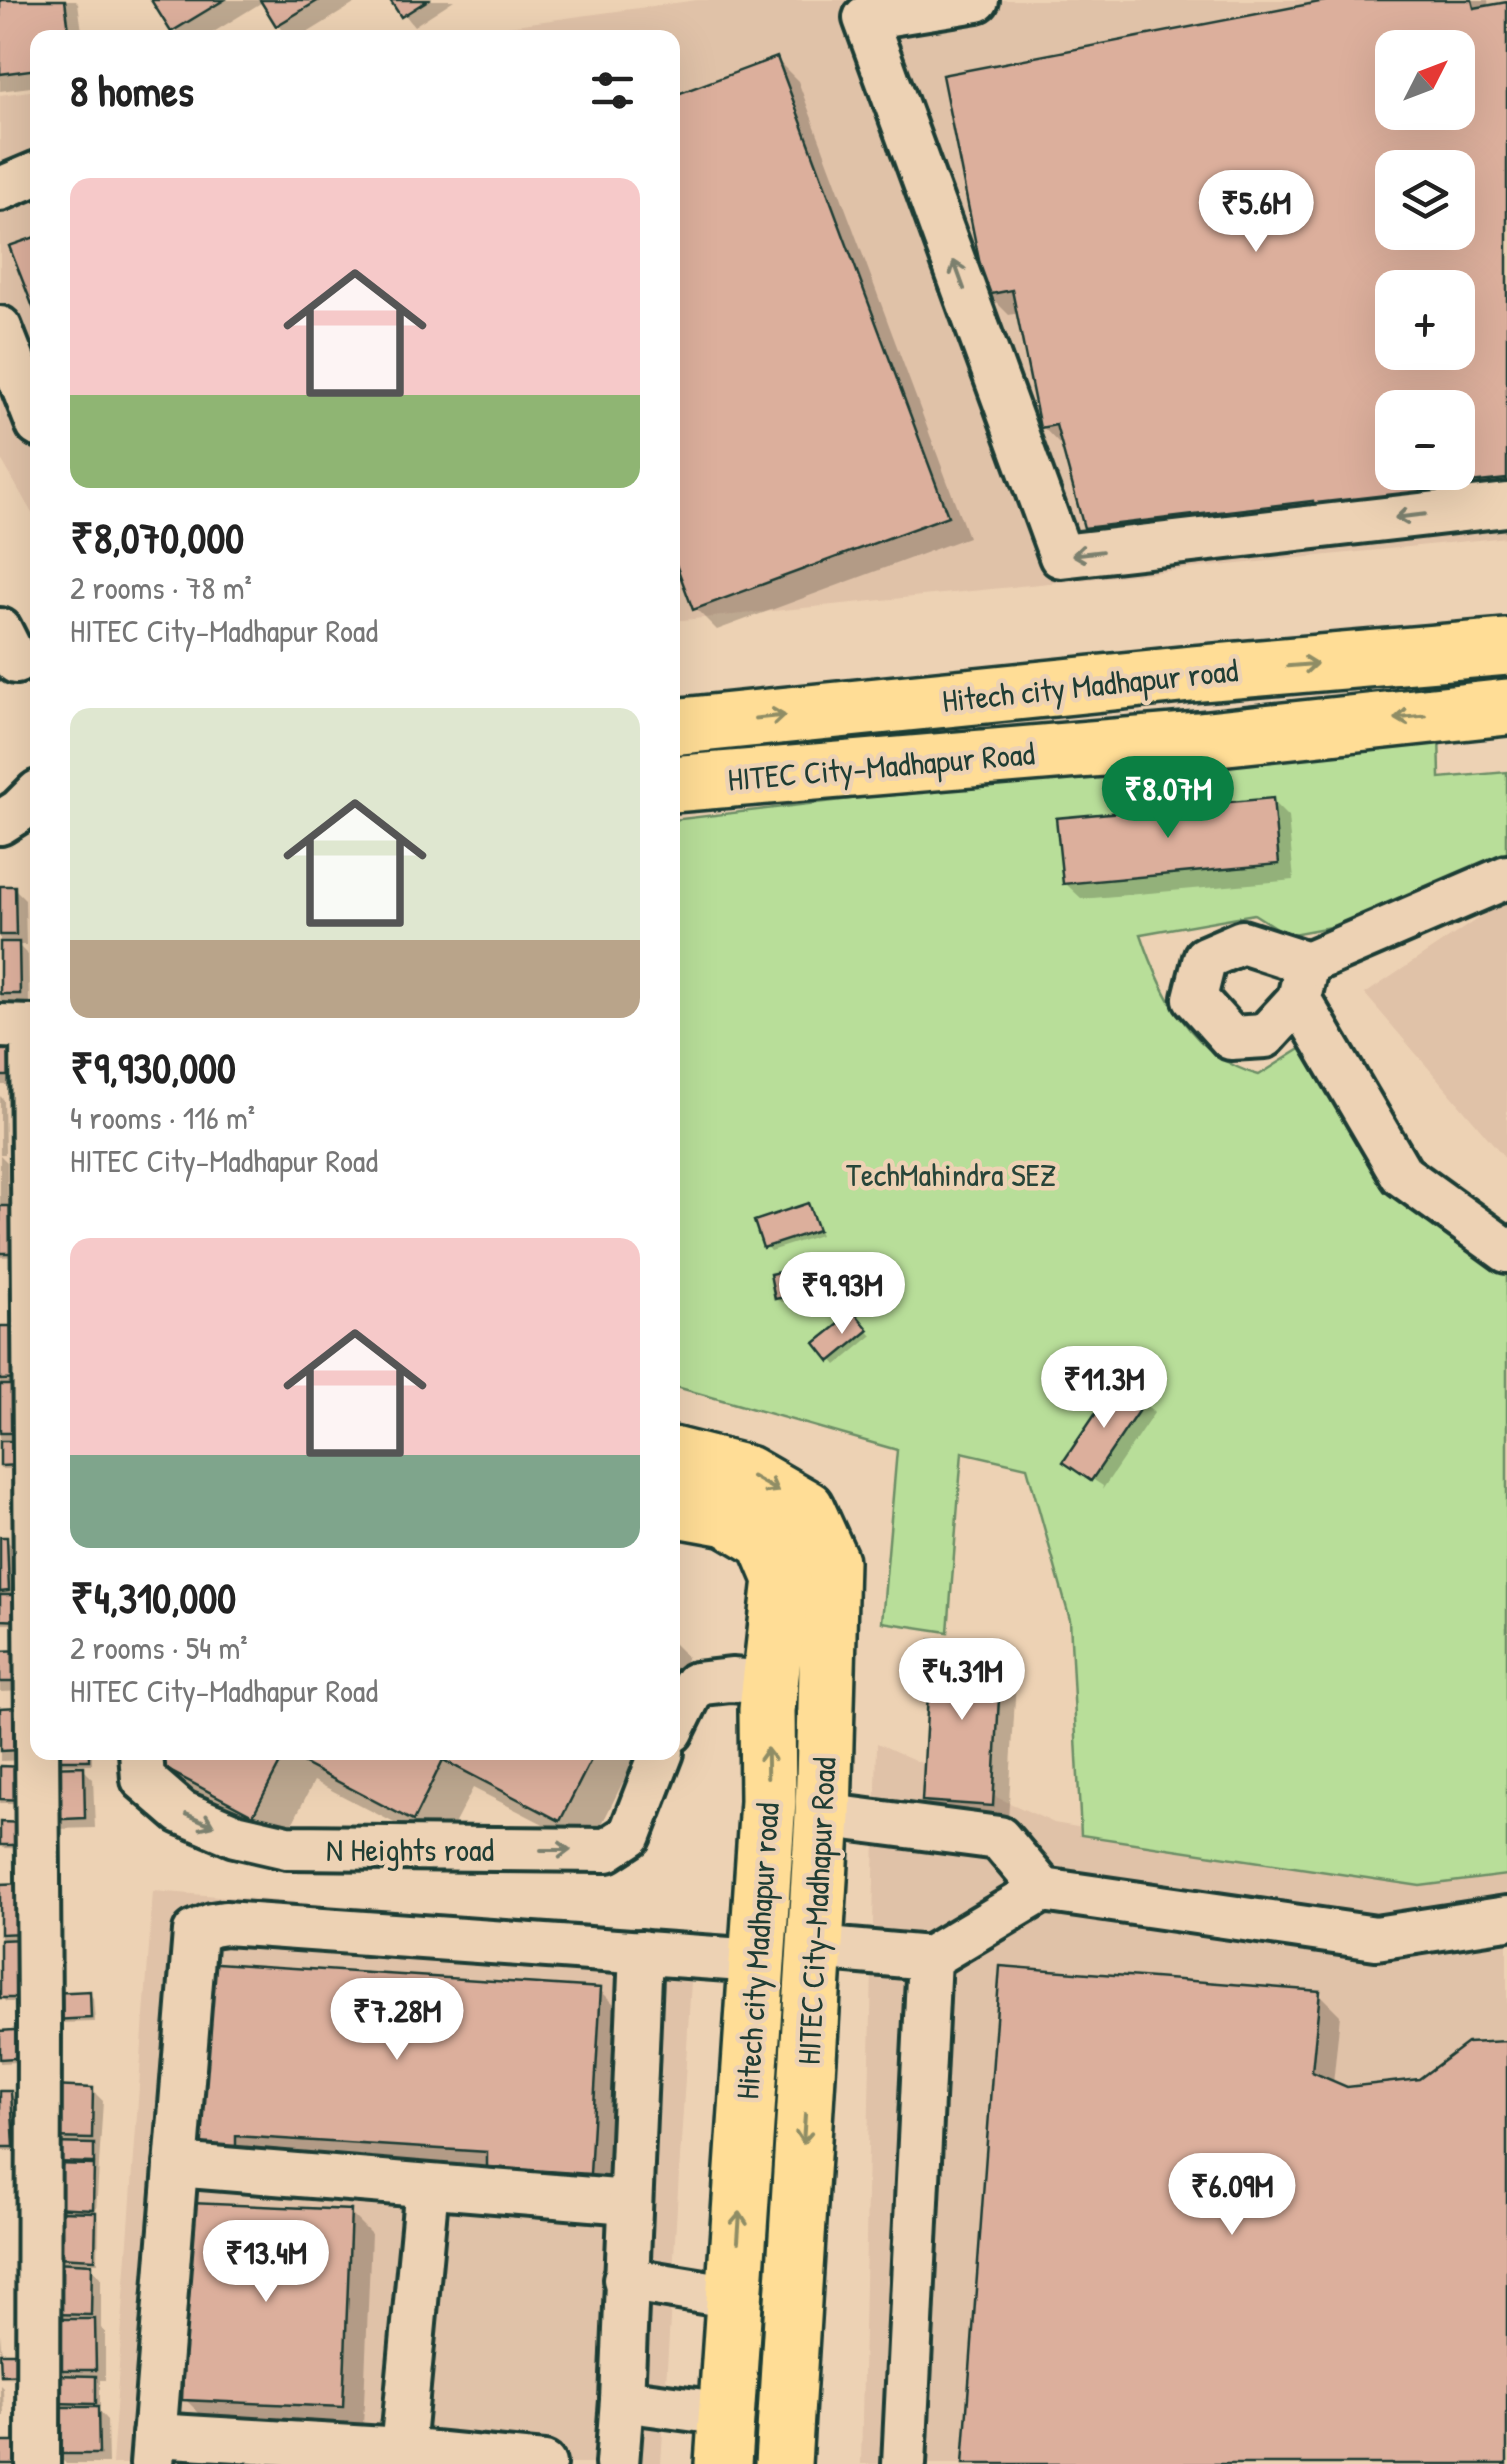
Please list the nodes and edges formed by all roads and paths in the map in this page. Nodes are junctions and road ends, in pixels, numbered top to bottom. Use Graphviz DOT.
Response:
graph roads {
  1 [pos="977,0"];
  2 [pos="30,177"];
  3 [pos="0,189"];
  4 [pos="0,328"];
  5 [pos="30,405"];
  6 [pos="1507,504"];
  7 [pos="1507,647"];
  8 [pos="1191,674"];
  9 [pos="1507,707"];
  10 [pos="680,726"];
  11 [pos="1199,740"];
  12 [pos="680,783"];
  13 [pos="30,799"];
  14 [pos="0,823"];
  15 [pos="1507,876"];
  16 [pos="16,1026"];
  17 [pos="1507,1251"];
  18 [pos="680,1457"];
  19 [pos="680,1509"];
  20 [pos="17,1521"];
  21 [pos="770,1683"];
  22 [pos="680,1715"];
  23 [pos="142,1760"];
  24 [pos="659,1760"];
  25 [pos="823,1815"];
  26 [pos="1043,1890"];
  27 [pos="1507,1918"];
  28 [pos="816,1948"];
  29 [pos="640,1952"];
  30 [pos="928,1958"];
  31 [pos="756,1961"];
  32 [pos="20,2020"];
  33 [pos="176,2166"];
  34 [pos="427,2186"];
  35 [pos="628,2202"];
  36 [pos="625,2279"];
  37 [pos="734,2297"];
  38 [pos="622,2400"];
  39 [pos="725,2439"];
  40 [pos="153,2450"];
  41 [pos="402,2450"];
  42 [pos="38,2464"];
  43 [pos="544,2464"];
  44 [pos="617,2464"];
  45 [pos="784,2464"];
  46 [pos="904,2464"];
  6 -- 1 [label="street, one-way"];
  2 -- 3 [label="street"];
  4 -- 5 [label="street"];
  8 -- 7 [label="main road, Hitech city Madhapur road, one-way"];
  10 -- 8 [label="main road, Hitech city Madhapur road, one-way"];
  8 -- 11 [label="main road"];
  9 -- 11 [label="main road, HITEC City–Madhapur Road, one-way"];
  11 -- 12 [label="main road, HITEC City–Madhapur Road"];
  13 -- 14 [label="street"];
  15 -- 17 [label="street"];
  16 -- 20 [label="street"];
  18 -- 25 [label="main road, HITEC City–Madhapur Road, one-way"];
  19 -- 21 [label="main road, Hitech city Madhapur road"];
  20 -- 32 [label="street"];
  21 -- 22 [label="street"];
  31 -- 21 [label="main road, Hitech city Madhapur road, one-way"];
  23 -- 24 [label="street, N Heights road, one-way"];
  25 -- 26 [label="street"];
  25 -- 28 [label="main road, HITEC City–Madhapur Road"];
  26 -- 27 [label="street"];
  26 -- 30 [label="street"];
  28 -- 30 [label="street"];
  28 -- 45 [label="main road, HITEC City–Madhapur Road, one-way"];
  29 -- 31 [label="street"];
  29 -- 33 [label="street"];
  29 -- 35 [label="street"];
  30 -- 46 [label="street"];
  37 -- 31 [label="main road, Hitech city Madhapur road, one-way"];
  32 -- 42 [label="street"];
  33 -- 34 [label="street"];
  33 -- 40 [label="street"];
  34 -- 35 [label="street"];
  34 -- 41 [label="street"];
  35 -- 36 [label="street"];
  36 -- 37 [label="street"];
  36 -- 38 [label="street"];
  37 -- 39 [label="main road, Hitech city Madhapur road"];
  38 -- 39 [label="street"];
  38 -- 44 [label="street"];
  40 -- 41 [label="street"];
  41 -- 43 [label="street"];
}
